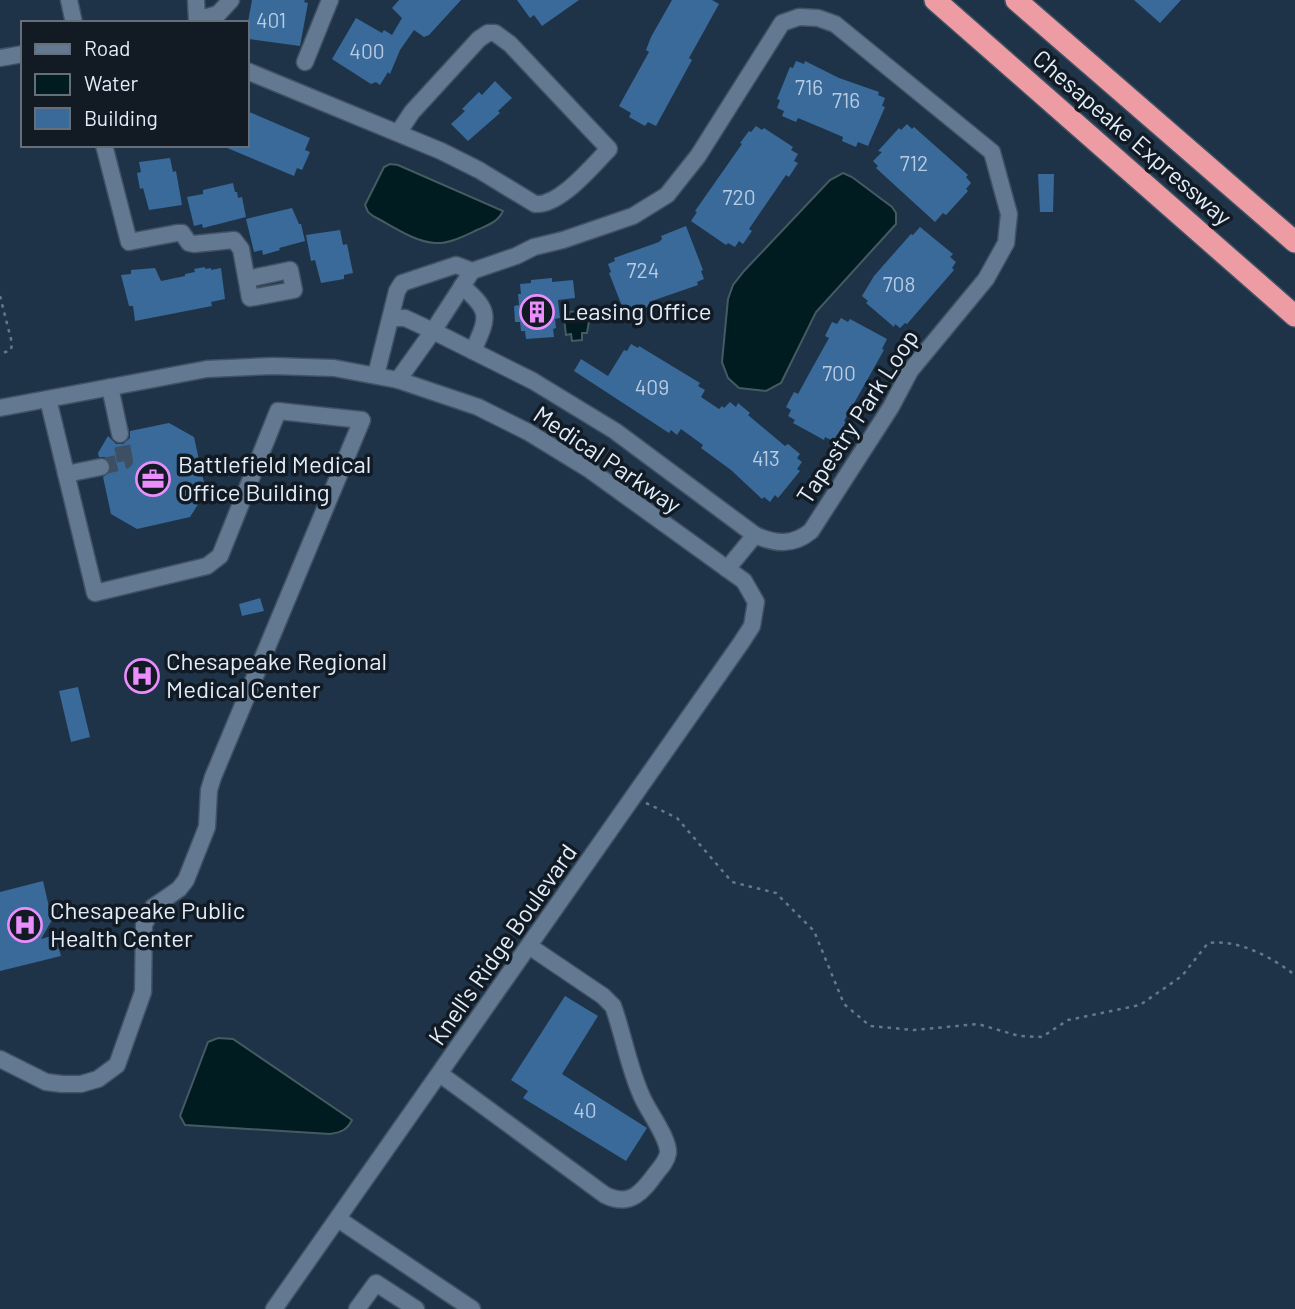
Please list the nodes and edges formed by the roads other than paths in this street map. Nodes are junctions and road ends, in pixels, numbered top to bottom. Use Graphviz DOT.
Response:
graph roads {
  1 [pos="69,0"];
  2 [pos="196,0"];
  3 [pos="231,0"];
  4 [pos="331,0"];
  5 [pos="935,0"];
  6 [pos="1016,0"];
  7 [pos="74,21"];
  8 [pos="193,21"];
  9 [pos="196,21"];
  10 [pos="21,54"];
  11 [pos="0,58"];
  12 [pos="305,62"];
  13 [pos="248,71"];
  14 [pos="398,133"];
  15 [pos="105,147"];
  16 [pos="1295,242"];
  17 [pos="472,271"];
  18 [pos="247,279"];
  19 [pos="462,286"];
  20 [pos="1295,316"];
  21 [pos="392,318"];
  22 [pos="433,331"];
  23 [pos="472,351"];
  24 [pos="376,375"];
  25 [pos="398,380"];
  26 [pos="110,387"];
  27 [pos="48,399"];
  28 [pos="0,408"];
  29 [pos="120,434"];
  30 [pos="101,467"];
  31 [pos="66,474"];
  32 [pos="755,535"];
  33 [pos="727,569"];
  34 [pos="756,602"];
  35 [pos="529,946"];
  36 [pos="0,1059"];
  37 [pos="440,1074"];
  38 [pos="338,1219"];
  39 [pos="274,1309"];
  40 [pos="357,1309"];
  41 [pos="416,1309"];
  42 [pos="472,1309"];
  1 -- 7 [label="street"];
  2 -- 8 [label="street"];
  3 -- 9 [label="street"];
  4 -- 12 [label="street"];
  5 -- 20 [label="highway, Chesapeake Expressway"];
  6 -- 16 [label="highway, Chesapeake Expressway"];
  10 -- 11 [label="street"];
  13 -- 14 [label="street"];
  14 -- 14 [label="street"];
  15 -- 18 [label="street"];
  17 -- 19 [label="street"];
  17 -- 21 [label="street, Tapestry Park Loop"];
  17 -- 32 [label="street, Tapestry Park Loop"];
  19 -- 22 [label="street"];
  19 -- 23 [label="street"];
  21 -- 22 [label="street, Tapestry Park Loop"];
  21 -- 24 [label="street"];
  22 -- 23 [label="street, Tapestry Park Loop"];
  22 -- 25 [label="street"];
  23 -- 32 [label="street, Tapestry Park Loop"];
  24 -- 25 [label="street, Medical Parkway"];
  24 -- 26 [label="street, Medical Parkway"];
  25 -- 33 [label="street, Medical Parkway"];
  26 -- 27 [label="street, Medical Parkway"];
  26 -- 29 [label="street"];
  27 -- 28 [label="street, Medical Parkway"];
  27 -- 31 [label="street"];
  30 -- 31 [label="street"];
  31 -- 36 [label="street"];
  32 -- 33 [label="street"];
  33 -- 34 [label="street, Medical Parkway"];
  34 -- 35 [label="street, Knell's Ridge Boulevard"];
  35 -- 37 [label="street, Knell's Ridge Boulevard"];
  35 -- 37 [label="street"];
  37 -- 38 [label="street, Knell's Ridge Boulevard"];
  38 -- 39 [label="street, Knell's Ridge Boulevard"];
  38 -- 42 [label="street"];
  40 -- 41 [label="street"];
}
